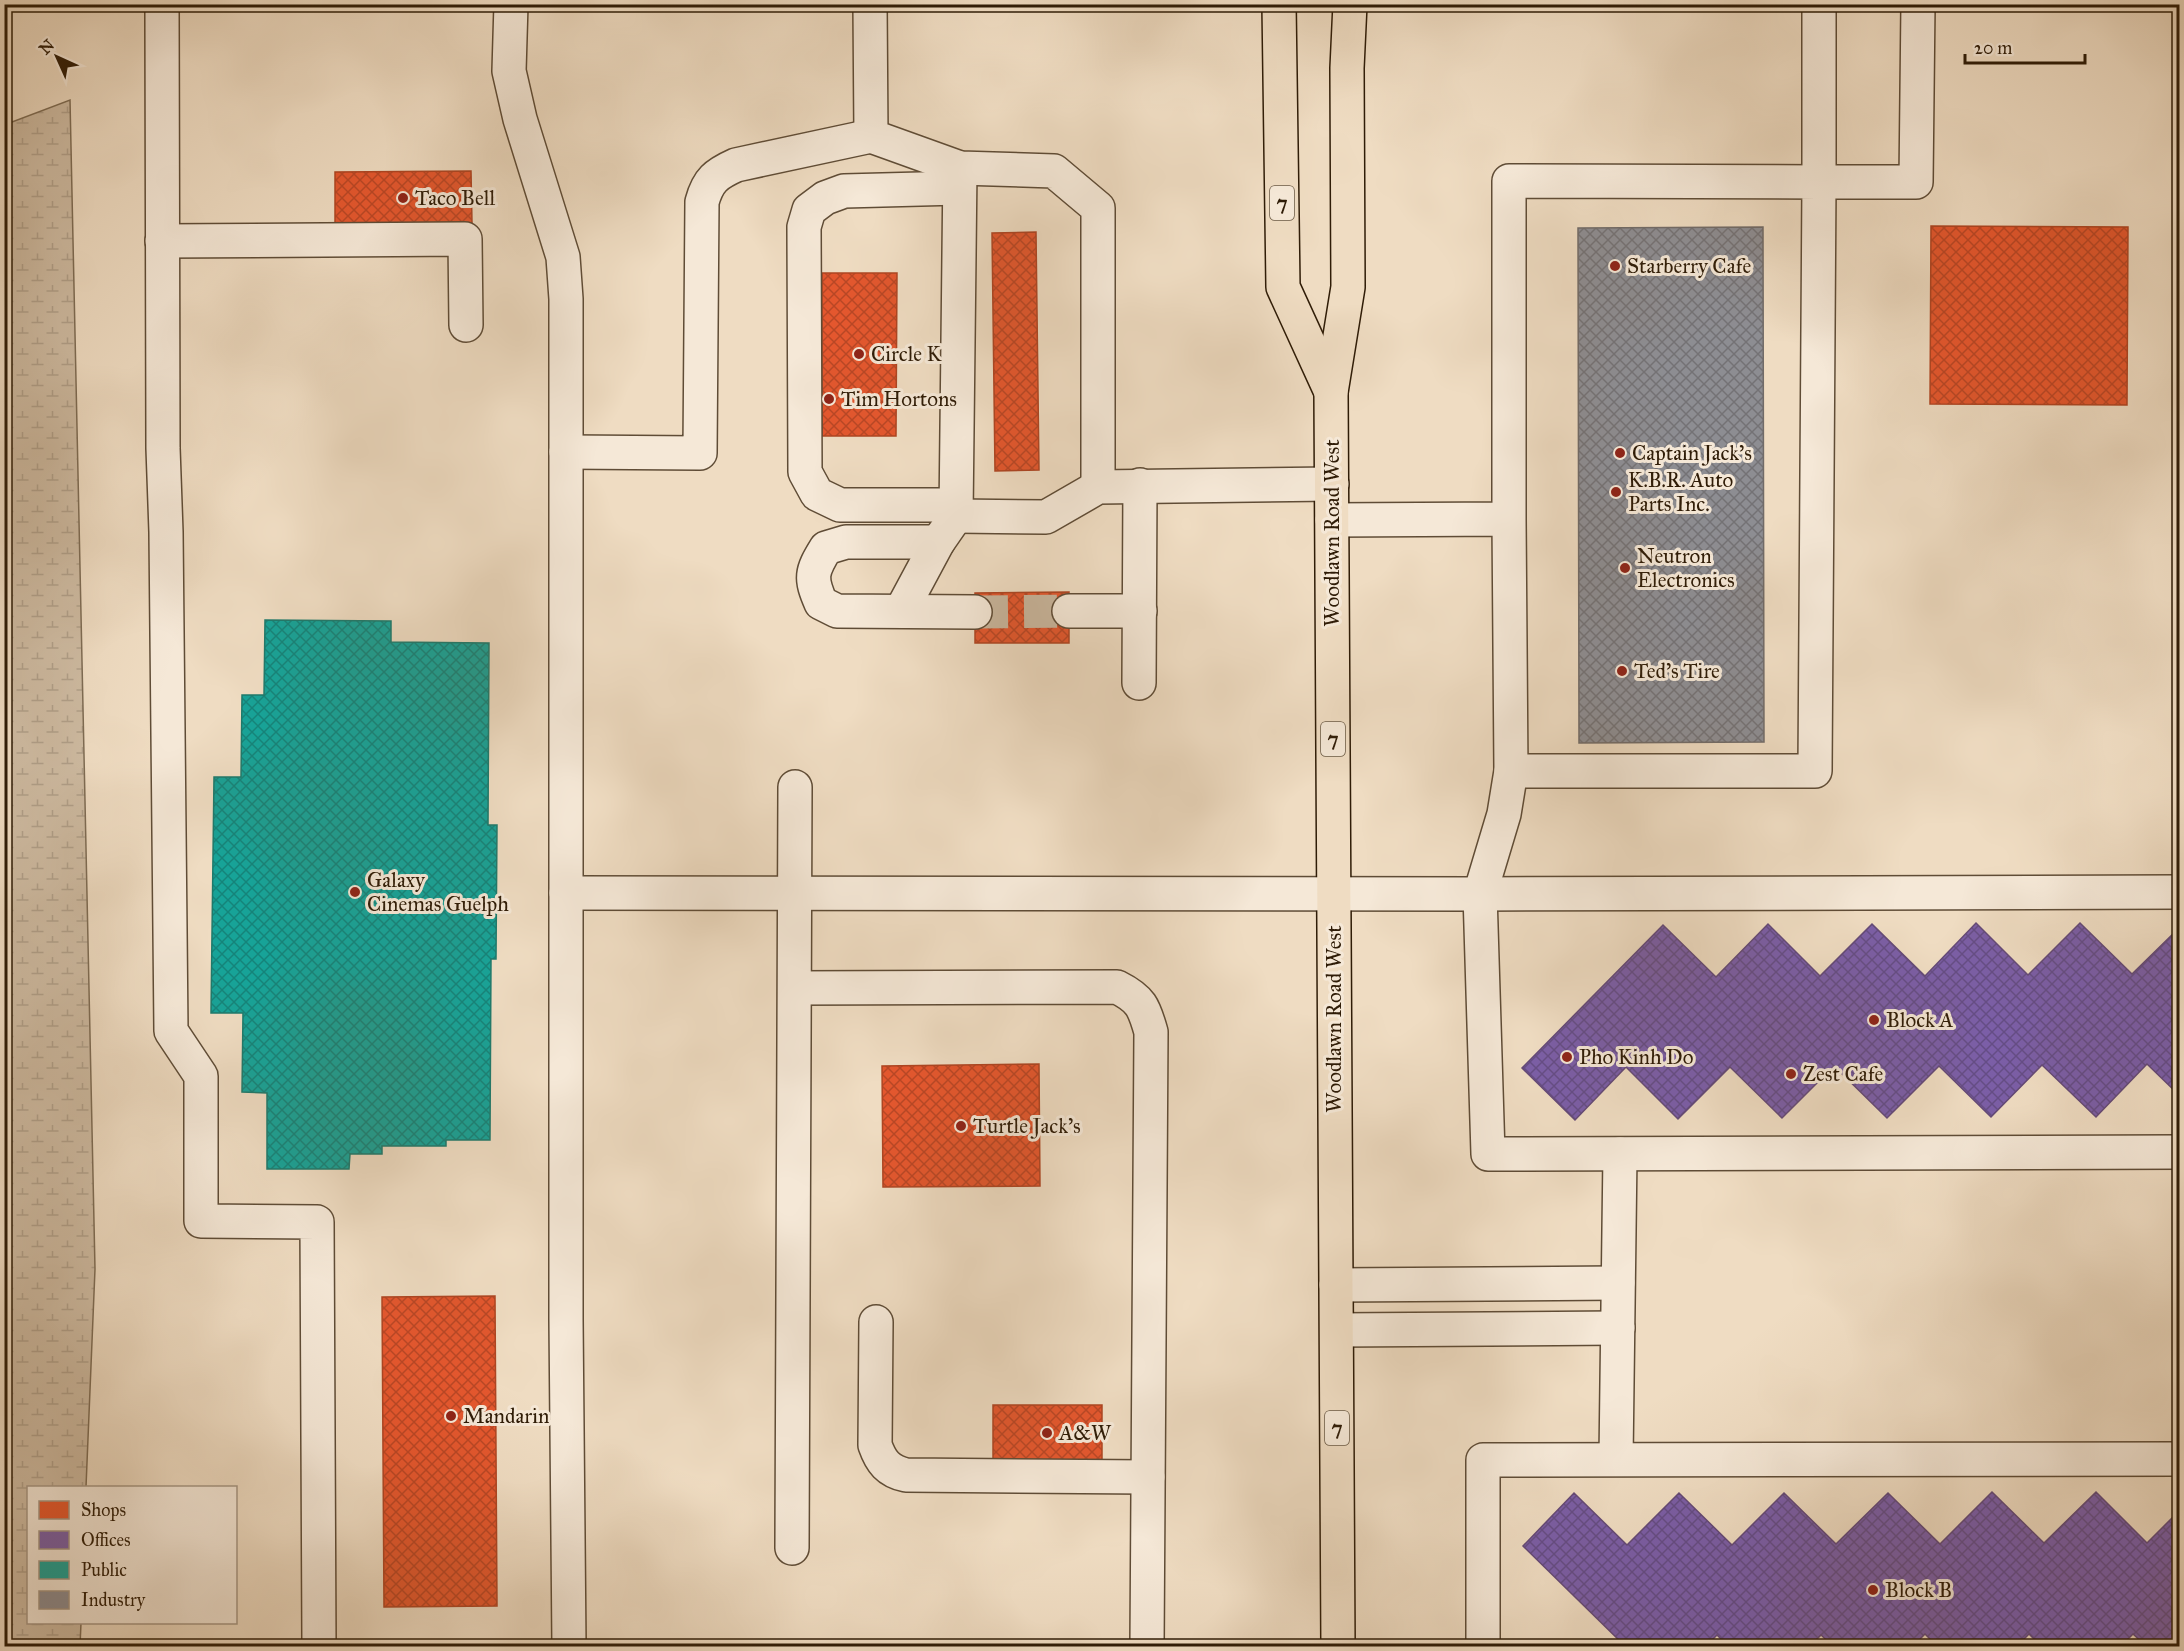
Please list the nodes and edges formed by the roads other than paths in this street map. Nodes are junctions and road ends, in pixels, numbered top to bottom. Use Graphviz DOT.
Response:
graph roads {
  1 [pos="162,4"];
  2 [pos="511,4"];
  3 [pos="870,4"];
  4 [pos="1279,4"];
  5 [pos="1350,4"];
  6 [pos="1819,4"];
  7 [pos="1918,4"];
  8 [pos="871,136"];
  9 [pos="959,178"];
  10 [pos="1819,182"];
  11 [pos="162,241"];
  12 [pos="466,325"];
  13 [pos="1330,392"];
  14 [pos="566,452"];
  15 [pos="1332,484"];
  16 [pos="1140,485"];
  17 [pos="1098,487"];
  18 [pos="956,511"];
  19 [pos="1509,519"];
  20 [pos="1332,520"];
  21 [pos="938,542"];
  22 [pos="901,611"];
  23 [pos="1069,611"];
  24 [pos="975,612"];
  25 [pos="1140,612"];
  26 [pos="1139,683"];
  27 [pos="1511,771"];
  28 [pos="795,787"];
  29 [pos="2180,892"];
  30 [pos="566,893"];
  31 [pos="795,893"];
  32 [pos="1333,894"];
  33 [pos="1480,894"];
  34 [pos="795,988"];
  35 [pos="2180,1152"];
  36 [pos="1620,1154"];
  37 [pos="1618,1283"];
  38 [pos="1336,1285"];
  39 [pos="876,1322"];
  40 [pos="1618,1328"];
  41 [pos="1336,1330"];
  42 [pos="1616,1459"];
  43 [pos="2180,1459"];
  44 [pos="1148,1477"];
  45 [pos="792,1548"];
  46 [pos="319,1647"];
  47 [pos="569,1647"];
  48 [pos="1147,1647"];
  49 [pos="1338,1647"];
  50 [pos="1483,1647"];
  1 -- 11 [label="lane"];
  2 -- 14 [label="lane"];
  3 -- 8 [label="lane"];
  4 -- 13 [label="main road, Woodlawn Road West / 7"];
  5 -- 13 [label="main road, Woodlawn Road West / 7"];
  6 -- 10 [label="lane"];
  7 -- 10 [label="lane"];
  8 -- 9 [label="lane"];
  8 -- 14 [label="lane"];
  9 -- 17 [label="lane"];
  9 -- 18 [label="lane"];
  9 -- 18 [label="lane"];
  10 -- 19 [label="lane"];
  10 -- 27 [label="lane"];
  11 -- 12 [label="lane"];
  11 -- 46 [label="lane"];
  13 -- 15 [label="main road, Woodlawn Road West / 7"];
  14 -- 30 [label="lane"];
  15 -- 16 [label="lane"];
  15 -- 20 [label="main road, Woodlawn Road West / 7"];
  16 -- 17 [label="lane"];
  16 -- 25 [label="lane"];
  17 -- 18 [label="lane"];
  18 -- 21 [label="lane"];
  19 -- 20 [label="lane"];
  19 -- 27 [label="lane"];
  20 -- 32 [label="main road, Woodlawn Road West / 7"];
  21 -- 22 [label="lane"];
  21 -- 22 [label="lane"];
  22 -- 24 [label="lane"];
  23 -- 25 [label="lane"];
  25 -- 26 [label="lane"];
  27 -- 33 [label="lane"];
  28 -- 31 [label="lane"];
  29 -- 33 [label="lane"];
  30 -- 31 [label="lane"];
  30 -- 47 [label="lane"];
  31 -- 32 [label="lane"];
  31 -- 34 [label="lane"];
  32 -- 33 [label="lane"];
  32 -- 38 [label="main road, Woodlawn Road West / 7"];
  33 -- 36 [label="lane"];
  34 -- 44 [label="lane"];
  34 -- 45 [label="lane"];
  35 -- 36 [label="lane"];
  36 -- 37 [label="lane"];
  37 -- 38 [label="lane"];
  37 -- 40 [label="lane"];
  38 -- 41 [label="main road, Woodlawn Road West / 7"];
  39 -- 44 [label="lane"];
  40 -- 41 [label="lane"];
  40 -- 42 [label="lane"];
  41 -- 49 [label="main road, Woodlawn Road West / 7"];
  42 -- 43 [label="lane"];
  42 -- 50 [label="lane"];
  44 -- 48 [label="lane"];
}
